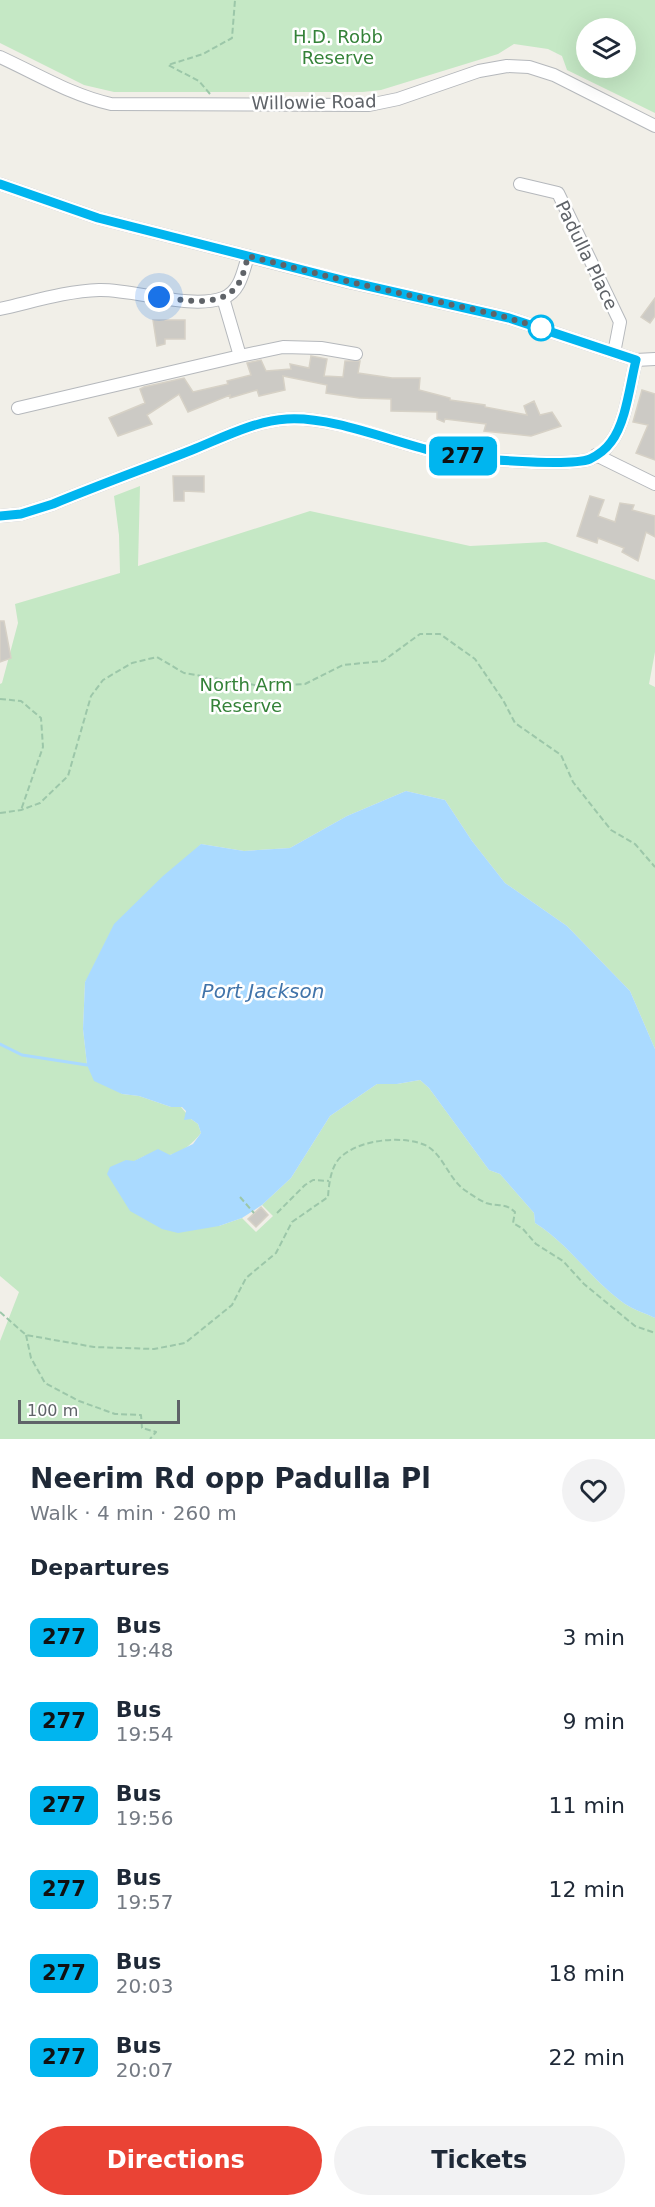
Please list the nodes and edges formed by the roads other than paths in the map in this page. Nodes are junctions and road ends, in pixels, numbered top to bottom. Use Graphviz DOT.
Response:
graph roads {
  1 [pos="0,57"];
  2 [pos="655,126"];
  3 [pos="0,184"];
  4 [pos="520,184"];
  5 [pos="248,256"];
  6 [pos="224,298"];
  7 [pos="0,309"];
  8 [pos="614,353"];
  9 [pos="356,354"];
  10 [pos="240,356"];
  11 [pos="655,359"];
  12 [pos="636,360"];
  13 [pos="18,408"];
  14 [pos="596,455"];
  15 [pos="655,484"];
  16 [pos="0,516"];
  1 -- 2 [label="street, Willowie Road"];
  3 -- 5 [label="street"];
  4 -- 8 [label="street, Padulla Place"];
  5 -- 6 [label="street"];
  5 -- 8 [label="street"];
  6 -- 7 [label="street"];
  6 -- 10 [label="street"];
  8 -- 12 [label="street"];
  9 -- 10 [label="street"];
  10 -- 13 [label="street"];
  11 -- 12 [label="street"];
  12 -- 14 [label="street"];
  14 -- 15 [label="street"];
  14 -- 16 [label="street"];
}
